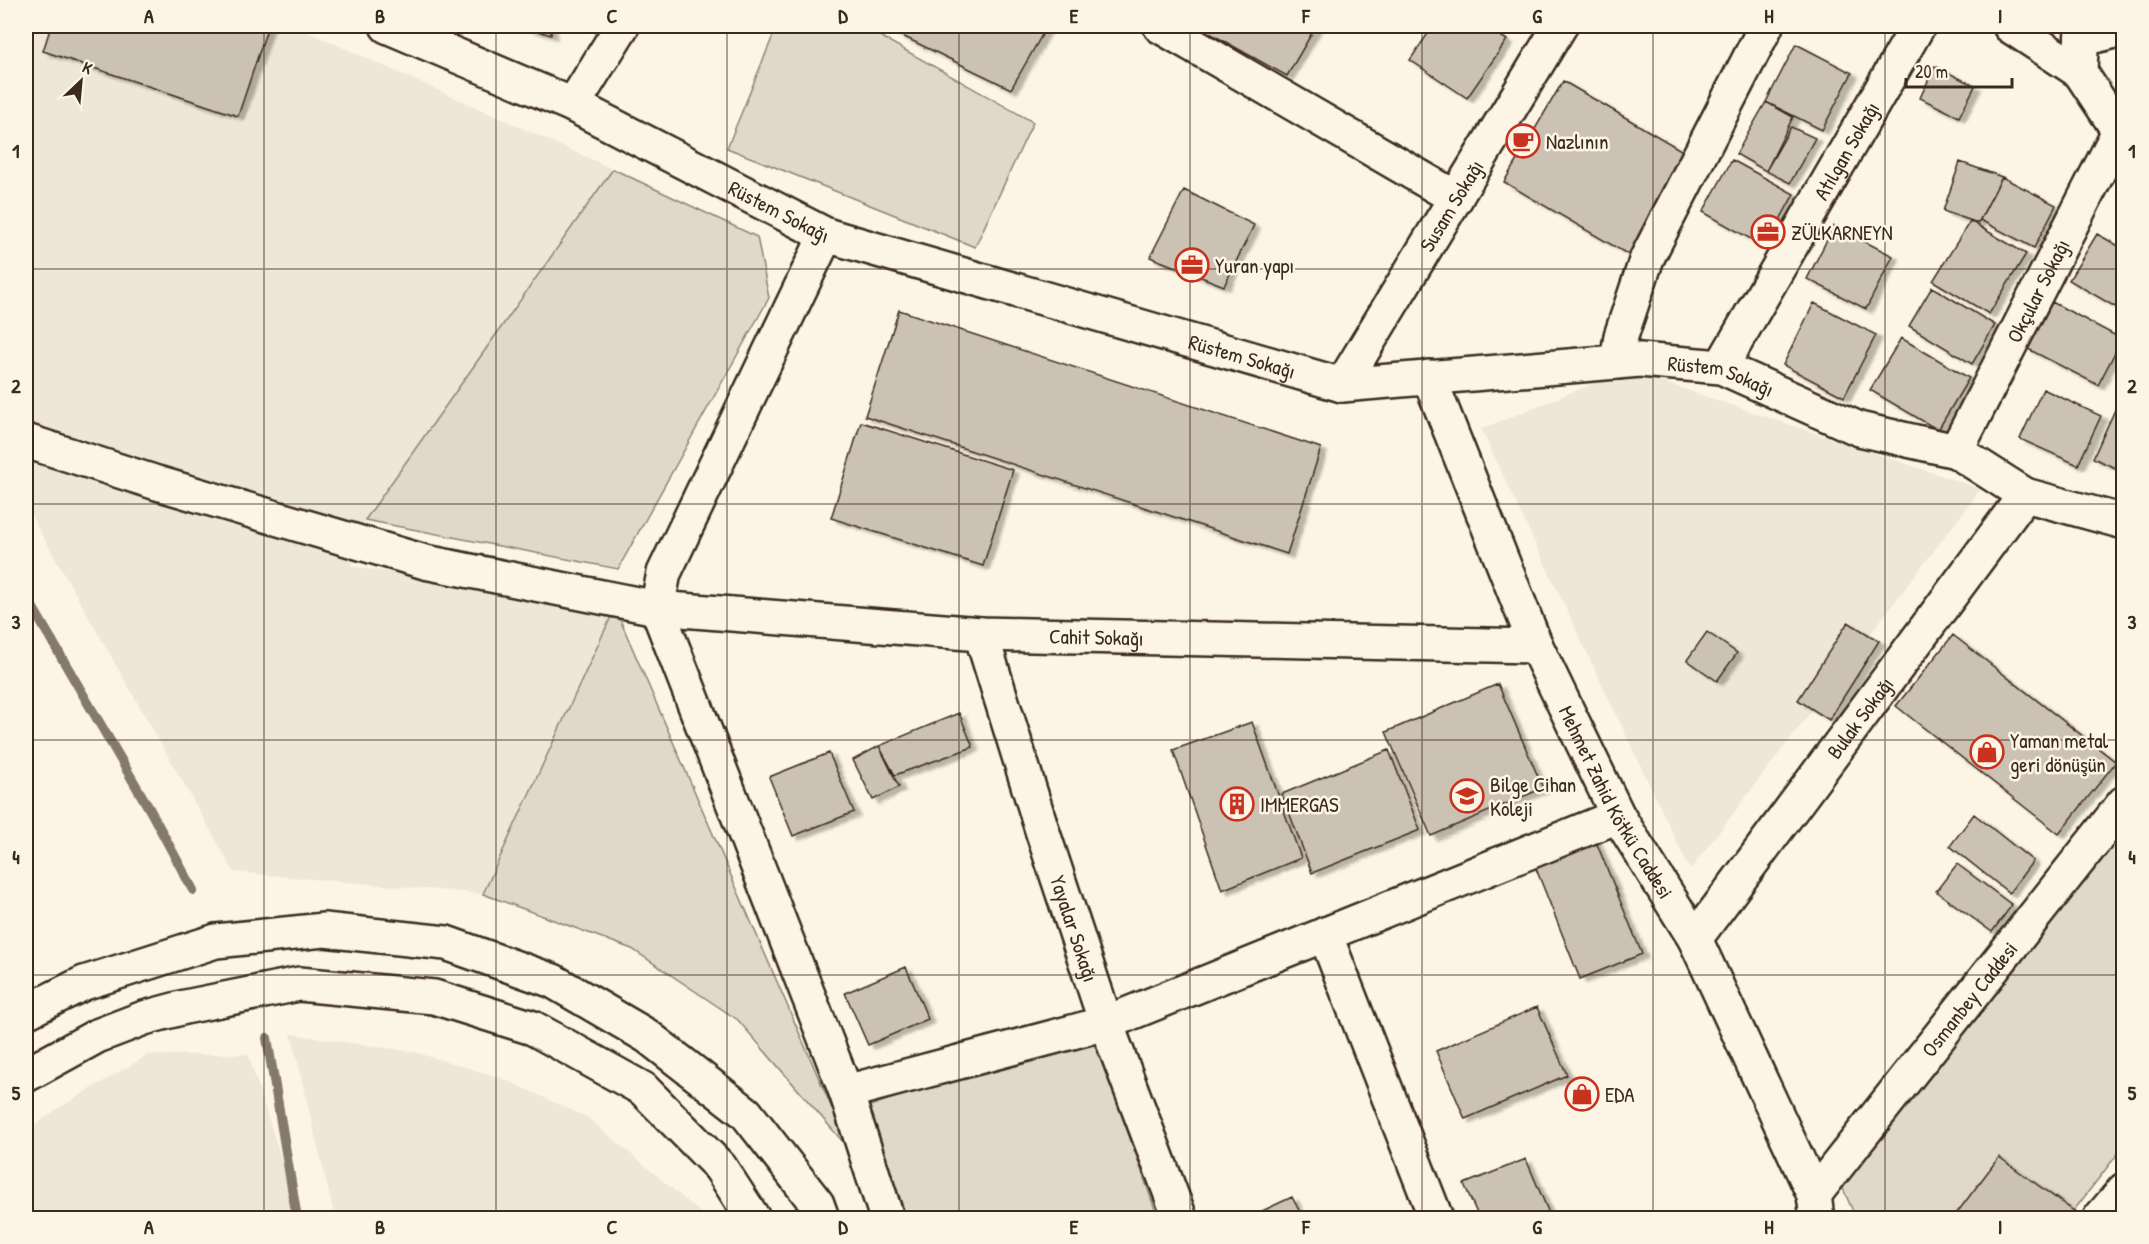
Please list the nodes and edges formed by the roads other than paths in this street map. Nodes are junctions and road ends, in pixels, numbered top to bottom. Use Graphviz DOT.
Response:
graph roads {
  1 [pos="387,26"];
  2 [pos="622,26"];
  3 [pos="1160,26"];
  4 [pos="1560,26"];
  5 [pos="1766,26"];
  6 [pos="1918,26"];
  7 [pos="2010,26"];
  8 [pos="2124,29"];
  9 [pos="2082,32"];
  10 [pos="2080,72"];
  11 [pos="573,105"];
  12 [pos="2121,133"];
  13 [pos="1456,198"];
  14 [pos="826,235"];
  15 [pos="1617,362"];
  16 [pos="1721,368"];
  17 [pos="1429,376"];
  18 [pos="1342,385"];
  19 [pos="26,441"];
  20 [pos="1956,451"];
  21 [pos="2025,495"];
  22 [pos="2124,522"];
  23 [pos="657,608"];
  24 [pos="981,634"];
  25 [pos="1536,646"];
  26 [pos="2124,802"];
  27 [pos="1618,816"];
  28 [pos="1325,934"];
  29 [pos="1695,939"];
  30 [pos="26,1012"];
  31 [pos="1106,1023"];
  32 [pos="26,1075"];
  33 [pos="846,1092"];
  34 [pos="2124,1190"];
  35 [pos="1816,1207"];
  36 [pos="753,1218"];
  37 [pos="822,1218"];
  38 [pos="887,1218"];
  39 [pos="1180,1218"];
  40 [pos="1436,1218"];
  41 [pos="2100,1218"];
  1 -- 11 [label="main road, Rüstem Sokağı"];
  2 -- 11 [label="main road"];
  3 -- 13 [label="main road"];
  4 -- 13 [label="main road, Susam Sokağı"];
  5 -- 15 [label="main road"];
  6 -- 16 [label="main road, Atılgan Sokağı"];
  7 -- 10 [label="main road"];
  8 -- 9 [label="main road"];
  9 -- 10 [label="main road"];
  10 -- 12 [label="main road"];
  11 -- 14 [label="main road, Rüstem Sokağı"];
  12 -- 20 [label="main road, Okçular Sokağı"];
  13 -- 18 [label="main road, Susam Sokağı"];
  14 -- 18 [label="main road, Rüstem Sokağı"];
  14 -- 23 [label="main road"];
  15 -- 16 [label="main road, Rüstem Sokağı"];
  15 -- 17 [label="main road, Rüstem Sokağı"];
  16 -- 20 [label="main road, Rüstem Sokağı"];
  17 -- 18 [label="main road, Rüstem Sokağı"];
  17 -- 25 [label="main road, Mehmet Zahid Kötkü Caddesi"];
  19 -- 23 [label="main road, Cahit Sokağı"];
  20 -- 21 [label="main road, Rüstem Sokağı"];
  21 -- 22 [label="main road, Rüstem Sokağı"];
  21 -- 29 [label="main road, Bulak Sokağı"];
  23 -- 24 [label="main road, Cahit Sokağı"];
  23 -- 33 [label="main road"];
  24 -- 25 [label="main road, Cahit Sokağı"];
  24 -- 31 [label="main road, Yayalar Sokağı"];
  25 -- 27 [label="main road, Mehmet Zahid Kötkü Caddesi"];
  26 -- 35 [label="main road, Osmanbey Caddesi"];
  27 -- 28 [label="main road"];
  27 -- 29 [label="main road, Mehmet Zahid Kötkü Caddesi"];
  28 -- 31 [label="main road"];
  28 -- 40 [label="main road"];
  29 -- 35 [label="main road, Mehmet Zahid Kötkü Caddesi"];
  30 -- 37 [label="main road"];
  31 -- 33 [label="main road"];
  31 -- 39 [label="main road, Yayalar Sokağı"];
  32 -- 36 [label="main road"];
  33 -- 38 [label="main road"];
  34 -- 41 [label="main road"];
}
